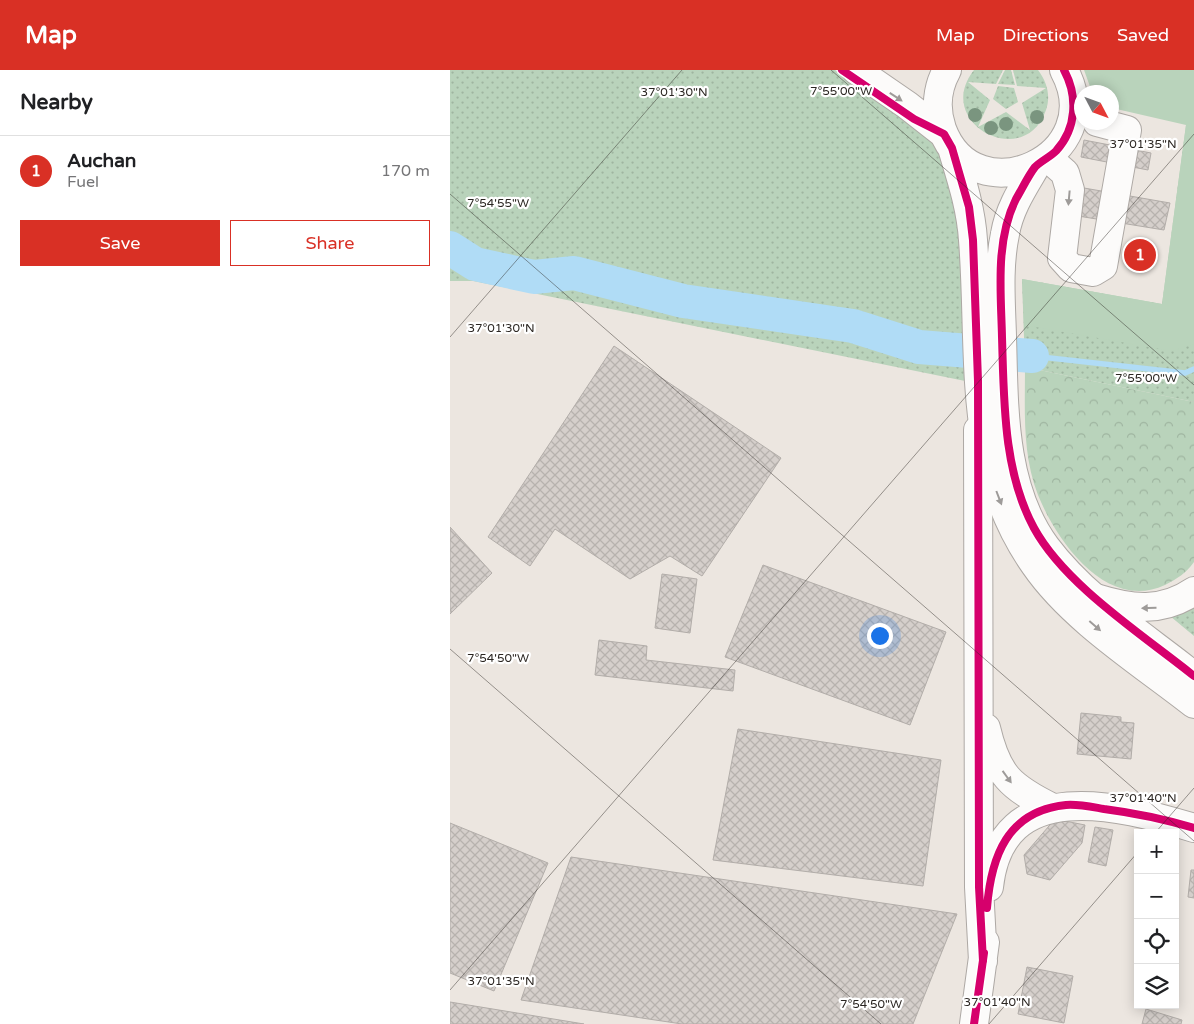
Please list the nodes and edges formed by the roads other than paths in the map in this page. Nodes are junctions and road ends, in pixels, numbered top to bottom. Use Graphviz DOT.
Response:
graph roads {
  1 [pos="856,70"];
  2 [pos="948,70"];
  3 [pos="1070,83"];
  4 [pos="1119,128"];
  5 [pos="948,141"];
  6 [pos="1042,162"];
  7 [pos="991,382"];
  8 [pos="1194,591"];
  9 [pos="1096,598"];
  10 [pos="1194,676"];
  11 [pos="978,682"];
  12 [pos="1194,704"];
  13 [pos="1053,808"];
  14 [pos="1194,828"];
  15 [pos="983,961"];
  16 [pos="974,1024"];
  1 -- 5 [label="main road, one-way"];
  2 -- 5 [label="main road"];
  3 -- 6 [label="main road"];
  6 -- 4 [label="main road, one-way"];
  5 -- 6 [label="main road"];
  5 -- 7 [label="main road"];
  6 -- 7 [label="main road"];
  7 -- 9 [label="main road"];
  7 -- 11 [label="main road"];
  7 -- 12 [label="main road, one-way"];
  8 -- 9 [label="main road, one-way"];
  9 -- 10 [label="main road"];
  11 -- 13 [label="main road, one-way"];
  11 -- 15 [label="main road"];
  13 -- 14 [label="main road"];
  13 -- 15 [label="main road"];
  15 -- 16 [label="main road"];
}
